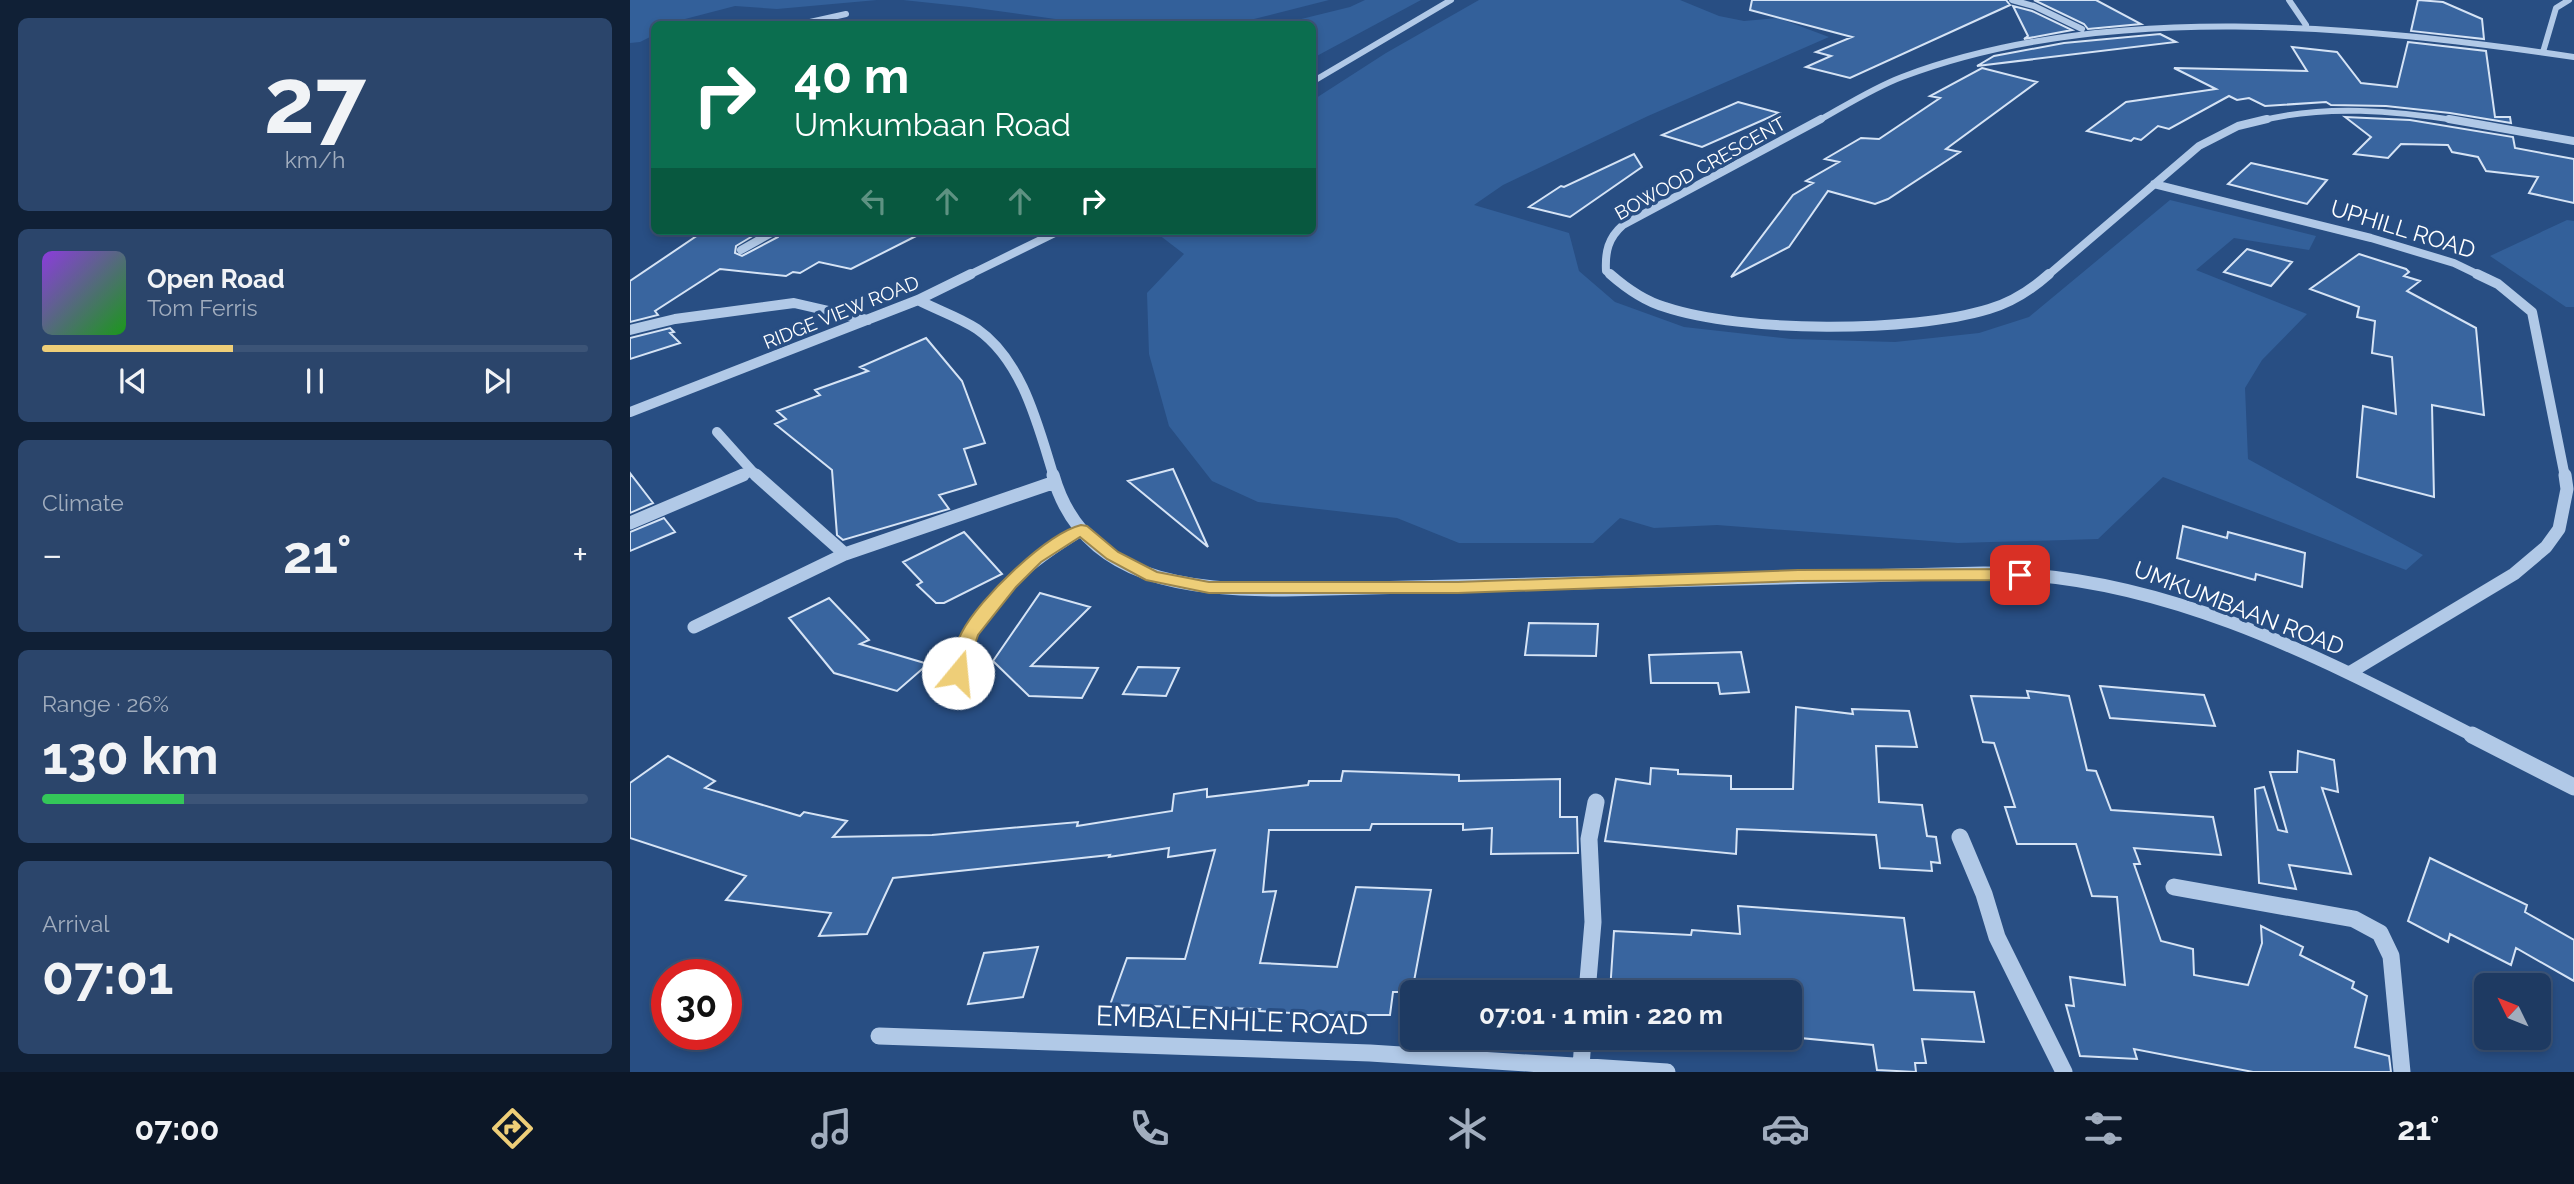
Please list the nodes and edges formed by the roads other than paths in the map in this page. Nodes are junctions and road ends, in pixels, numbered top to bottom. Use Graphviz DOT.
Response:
graph roads {
  1 [pos="1451,0"];
  2 [pos="2012,0"];
  3 [pos="2288,0"];
  4 [pos="2569,0"];
  5 [pos="846,14"];
  6 [pos="814,21"];
  7 [pos="2306,25"];
  8 [pos="2082,29"];
  9 [pos="2543,52"];
  10 [pos="2574,57"];
  11 [pos="1316,80"];
  12 [pos="2574,141"];
  13 [pos="2154,184"];
  14 [pos="768,235"];
  15 [pos="1051,235"];
  16 [pos="741,250"];
  17 [pos="918,300"];
  18 [pos="868,320"];
  19 [pos="630,330"];
  20 [pos="630,412"];
  21 [pos="717,432"];
  22 [pos="752,471"];
  23 [pos="1055,482"];
  24 [pos="630,523"];
  25 [pos="1081,530"];
  26 [pos="845,554"];
  27 [pos="694,627"];
  28 [pos="958,673"];
  29 [pos="2349,673"];
  30 [pos="2574,787"];
  31 [pos="1597,802"];
  32 [pos="1960,836"];
  33 [pos="2174,887"];
  34 [pos="1588,980"];
  35 [pos="879,1037"];
  36 [pos="1582,1050"];
  37 [pos="1581,1067"];
  38 [pos="1667,1072"];
  39 [pos="2064,1072"];
  40 [pos="2402,1072"];
  1 -- 11 [label="street"];
  2 -- 8 [label="street"];
  3 -- 7 [label="street"];
  4 -- 9 [label="street"];
  5 -- 6 [label="street"];
  7 -- 8 [label="street, BOWOOD CRESCENT"];
  7 -- 9 [label="street, BOWOOD CRESCENT"];
  8 -- 13 [label="street, BOWOOD CRESCENT"];
  9 -- 10 [label="street, BOWOOD CRESCENT"];
  12 -- 13 [label="street, BOWOOD CRESCENT"];
  13 -- 29 [label="street, UPHILL ROAD"];
  14 -- 16 [label="street"];
  15 -- 17 [label="street, RIDGE VIEW ROAD"];
  17 -- 18 [label="street, RIDGE VIEW ROAD"];
  17 -- 23 [label="street, UMKUMBAAN ROAD"];
  18 -- 19 [label="street"];
  18 -- 20 [label="street, RIDGE VIEW ROAD"];
  21 -- 22 [label="street"];
  22 -- 24 [label="street"];
  22 -- 26 [label="street"];
  23 -- 25 [label="street, UMKUMBAAN ROAD"];
  23 -- 26 [label="street"];
  25 -- 28 [label="street"];
  25 -- 29 [label="street, UMKUMBAAN ROAD"];
  26 -- 27 [label="street"];
  29 -- 30 [label="street, UMKUMBAAN ROAD"];
  31 -- 34 [label="street"];
  32 -- 39 [label="street"];
  33 -- 40 [label="street"];
  35 -- 37 [label="street, EMBALENHLE ROAD"];
  36 -- 37 [label="street"];
  37 -- 38 [label="street, EMBALENHLE ROAD"];
}
